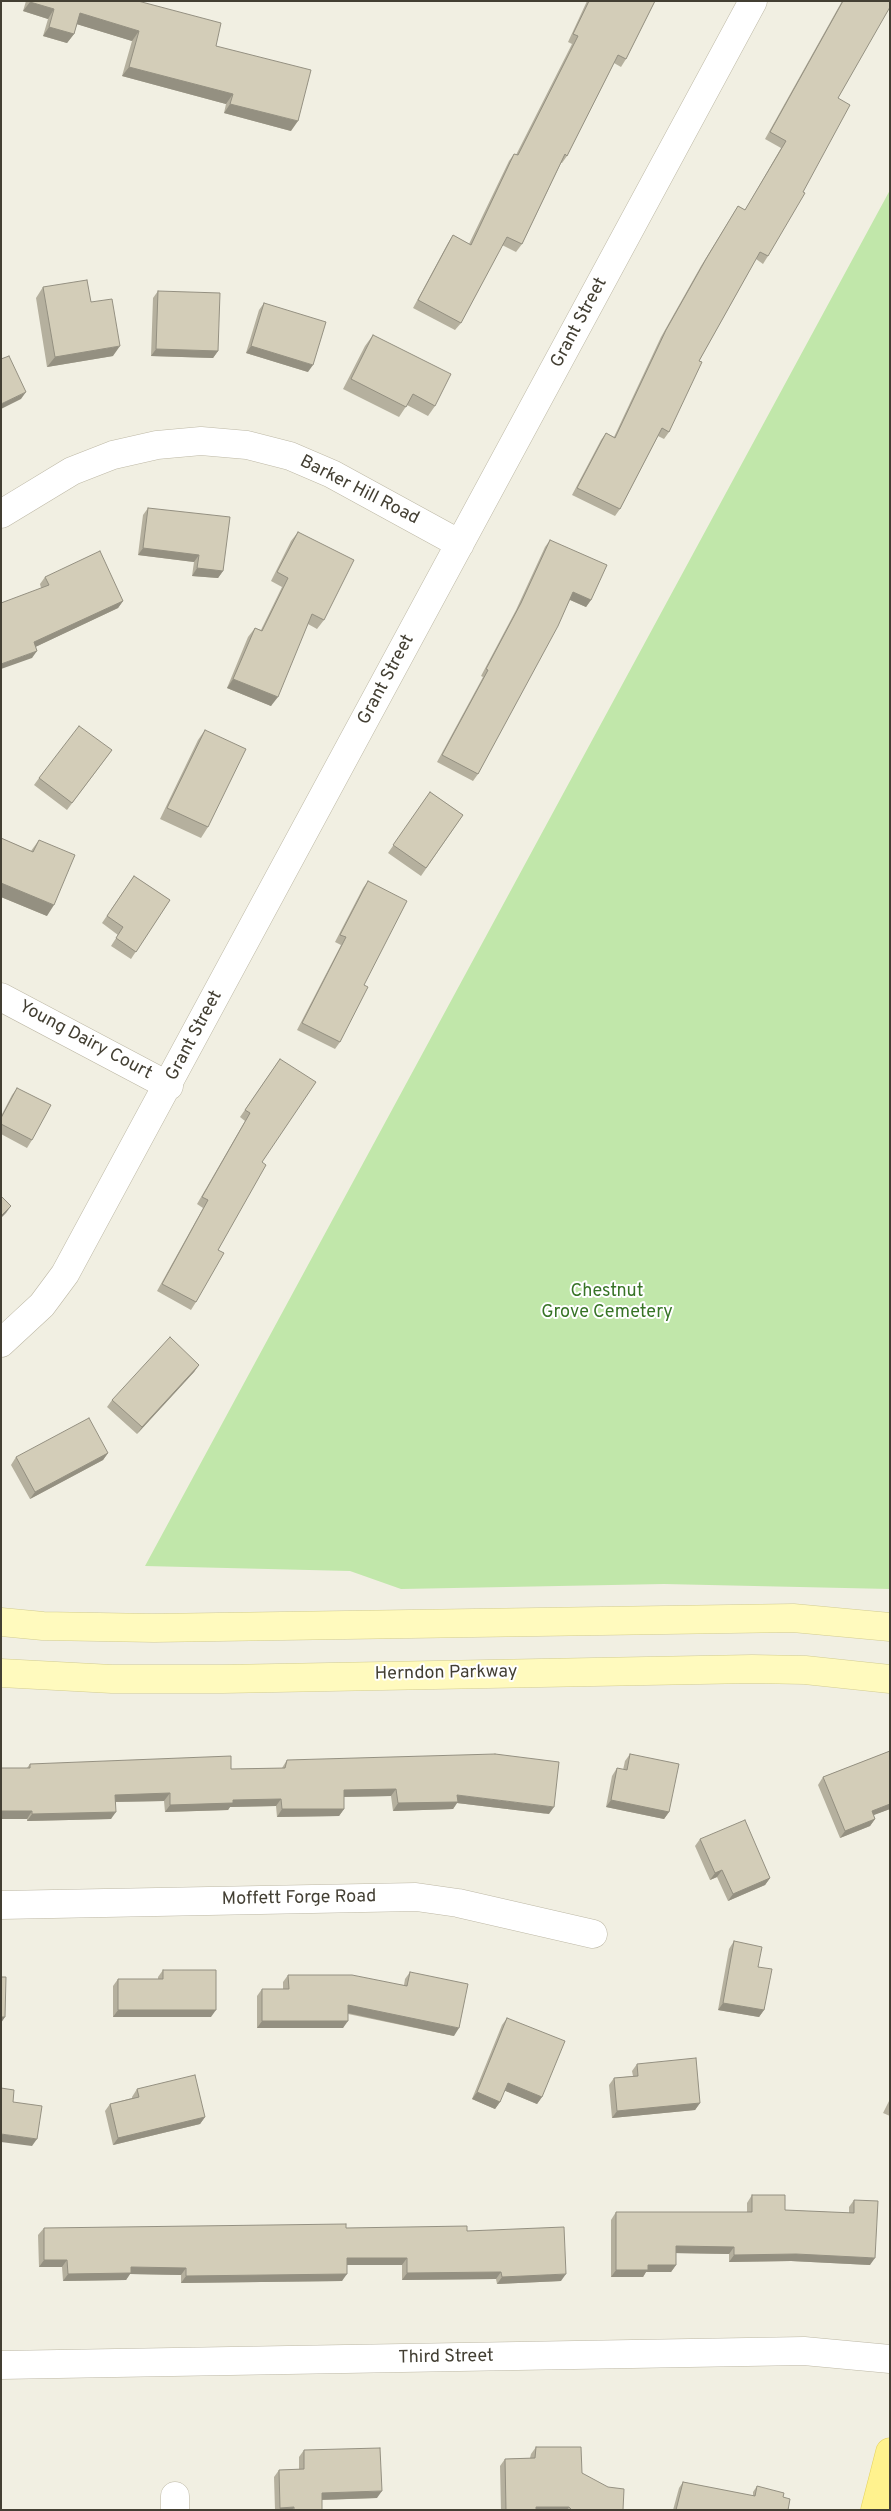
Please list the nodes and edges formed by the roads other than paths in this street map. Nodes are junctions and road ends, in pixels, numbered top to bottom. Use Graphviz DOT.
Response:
graph roads {
  1 [pos="753,1"];
  2 [pos="1,514"];
  3 [pos="460,544"];
  4 [pos="1,997"];
  5 [pos="168,1086"];
  6 [pos="1,1343"];
  7 [pos="1,1622"];
  8 [pos="890,1626"];
  9 [pos="1,1673"];
  10 [pos="890,1679"];
  11 [pos="1,1905"];
  12 [pos="593,1934"];
  13 [pos="890,2359"];
  14 [pos="1,2365"];
  15 [pos="890,2452"];
  16 [pos="875,2510"];
  1 -- 3 [label="street, Grant Street"];
  2 -- 3 [label="street, Barker Hill Road"];
  3 -- 5 [label="street, Grant Street"];
  4 -- 5 [label="street, Young Dairy Court"];
  5 -- 6 [label="street, Grant Street"];
  7 -- 8 [label="main road"];
  9 -- 10 [label="main road, Herndon Parkway"];
  11 -- 12 [label="street, Moffett Forge Road"];
  13 -- 14 [label="street, Third Street"];
  15 -- 16 [label="main road"];
}
